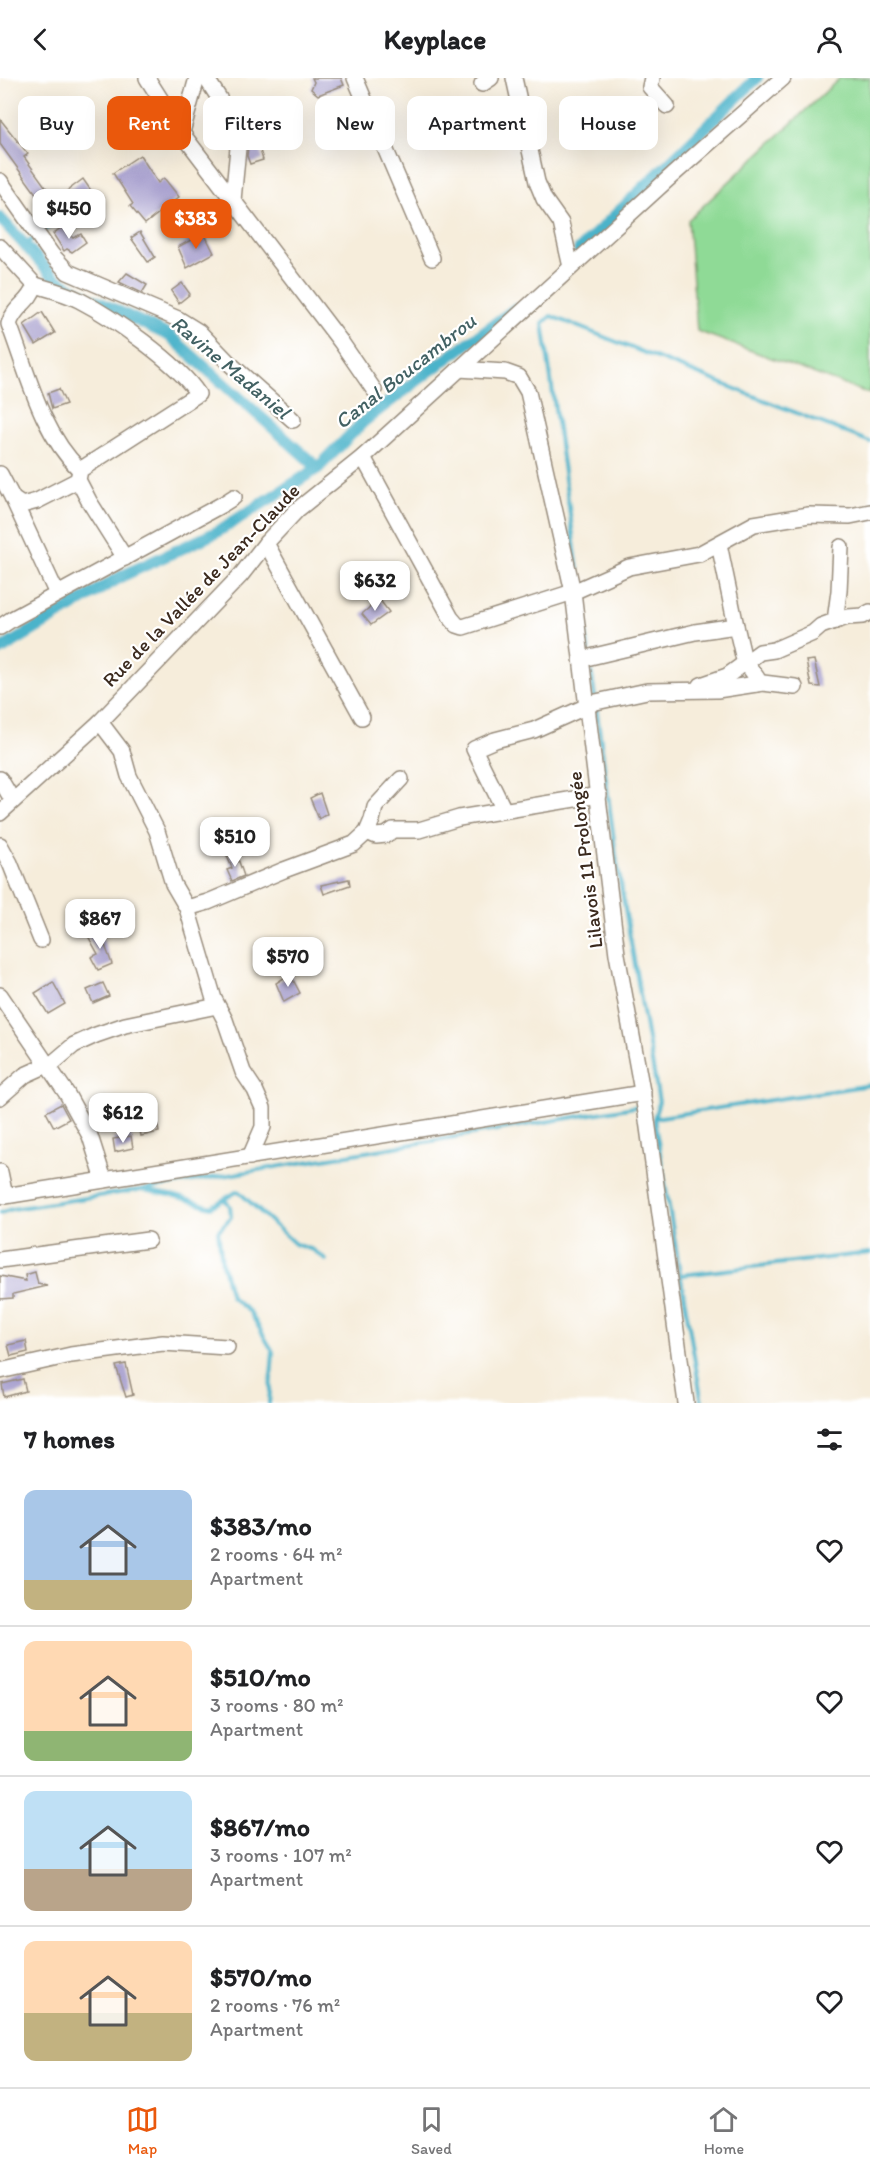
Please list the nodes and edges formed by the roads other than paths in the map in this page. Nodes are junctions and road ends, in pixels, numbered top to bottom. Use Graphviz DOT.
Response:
graph roads {
  1 [pos="147,78"];
  2 [pos="197,78"];
  3 [pos="206,78"];
  4 [pos="355,78"];
  5 [pos="514,78"];
  6 [pos="652,78"];
  7 [pos="783,78"];
  8 [pos="159,96"];
  9 [pos="191,100"];
  10 [pos="667,106"];
  11 [pos="191,144"];
  12 [pos="0,181"];
  13 [pos="233,200"];
  14 [pos="0,248"];
  15 [pos="432,258"];
  16 [pos="571,267"];
  17 [pos="35,285"];
  18 [pos="459,369"];
  19 [pos="374,390"];
  20 [pos="293,420"];
  21 [pos="363,457"];
  22 [pos="0,474"];
  23 [pos="79,475"];
  24 [pos="234,497"];
  25 [pos="13,499"];
  26 [pos="870,512"];
  27 [pos="266,543"];
  28 [pos="719,544"];
  29 [pos="840,547"];
  30 [pos="125,558"];
  31 [pos="573,591"];
  32 [pos="57,594"];
  33 [pos="870,612"];
  34 [pos="835,621"];
  35 [pos="736,626"];
  36 [pos="0,627"];
  37 [pos="582,659"];
  38 [pos="746,662"];
  39 [pos="756,684"];
  40 [pos="795,687"];
  41 [pos="687,691"];
  42 [pos="587,706"];
  43 [pos="362,717"];
  44 [pos="100,722"];
  45 [pos="0,779"];
  46 [pos="401,779"];
  47 [pos="599,795"];
  48 [pos="13,801"];
  49 [pos="504,810"];
  50 [pos="0,813"];
  51 [pos="367,832"];
  52 [pos="0,845"];
  53 [pos="187,908"];
  54 [pos="41,940"];
  55 [pos="0,995"];
  56 [pos="218,1006"];
  57 [pos="46,1065"];
  58 [pos="643,1093"];
  59 [pos="0,1096"];
  60 [pos="249,1157"];
  61 [pos="0,1172"];
  62 [pos="104,1180"];
  63 [pos="148,1240"];
  64 [pos="0,1260"];
  65 [pos="227,1347"];
  66 [pos="0,1371"];
  67 [pos="686,1403"];
  1 -- 8 [label="street"];
  2 -- 9 [label="street"];
  3 -- 13 [label="street"];
  4 -- 15 [label="street"];
  5 -- 16 [label="street"];
  6 -- 10 [label="street"];
  7 -- 16 [label="street, Rue de la Vallée de Jean-Claude"];
  11 -- 13 [label="street"];
  12 -- 20 [label="street"];
  13 -- 19 [label="street"];
  14 -- 17 [label="street"];
  16 -- 18 [label="street, Rue de la Vallée de Jean-Claude"];
  17 -- 23 [label="street"];
  17 -- 23 [label="street"];
  18 -- 21 [label="street, Rue de la Vallée de Jean-Claude"];
  18 -- 31 [label="street, Lilavois 11 Prolongée"];
  21 -- 27 [label="street, Rue de la Vallée de Jean-Claude"];
  21 -- 31 [label="street"];
  22 -- 25 [label="street"];
  23 -- 25 [label="street"];
  23 -- 30 [label="street"];
  24 -- 30 [label="street"];
  25 -- 32 [label="street"];
  26 -- 28 [label="street"];
  27 -- 43 [label="street"];
  27 -- 44 [label="street, Rue de la Vallée de Jean-Claude"];
  28 -- 31 [label="street"];
  28 -- 35 [label="street"];
  29 -- 34 [label="street"];
  30 -- 32 [label="street"];
  31 -- 37 [label="street, Lilavois 11 Prolongée"];
  32 -- 36 [label="street"];
  33 -- 34 [label="street"];
  34 -- 38 [label="street"];
  35 -- 37 [label="street"];
  35 -- 38 [label="street"];
  37 -- 42 [label="street, Lilavois 11 Prolongée"];
  38 -- 39 [label="street"];
  38 -- 41 [label="street"];
  39 -- 40 [label="street"];
  39 -- 41 [label="street"];
  41 -- 42 [label="street"];
  42 -- 47 [label="street, Lilavois 11 Prolongée"];
  42 -- 49 [label="street"];
  44 -- 48 [label="street, Rue de la Vallée de Jean-Claude"];
  44 -- 53 [label="street"];
  45 -- 48 [label="street"];
  46 -- 51 [label="street"];
  47 -- 49 [label="street"];
  47 -- 58 [label="street, Lilavois 11 Prolongée"];
  48 -- 50 [label="street, Rue de la Vallée de Jean-Claude"];
  49 -- 51 [label="street"];
  51 -- 53 [label="street"];
  52 -- 54 [label="street"];
  53 -- 56 [label="street"];
  55 -- 57 [label="street"];
  56 -- 57 [label="street"];
  56 -- 60 [label="street"];
  57 -- 59 [label="street"];
  57 -- 62 [label="street"];
  58 -- 60 [label="street"];
  58 -- 67 [label="street, Lilavois 11 Prolongée"];
  60 -- 62 [label="street"];
  61 -- 62 [label="street"];
  63 -- 64 [label="street"];
  65 -- 66 [label="street"];
}
